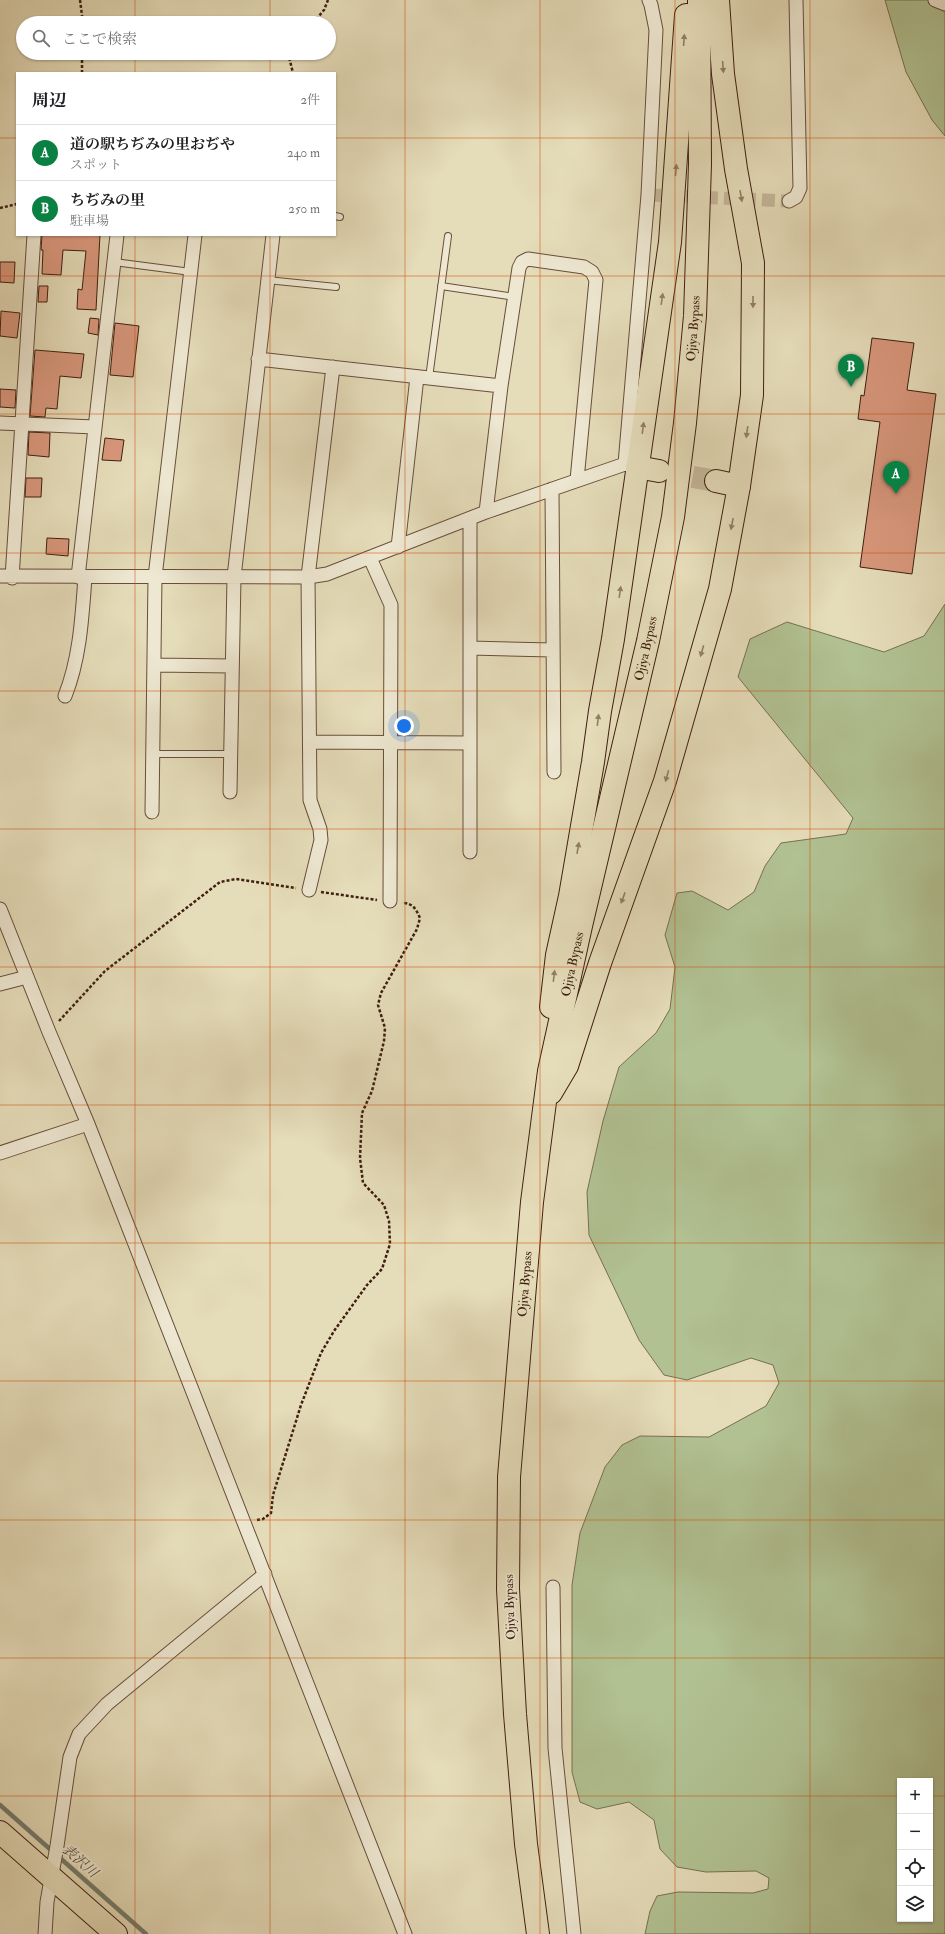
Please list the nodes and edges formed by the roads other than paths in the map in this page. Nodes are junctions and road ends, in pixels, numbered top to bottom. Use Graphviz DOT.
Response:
graph roads {
  1 [pos="649,0"];
  2 [pos="687,0"];
  3 [pos="699,0"];
  4 [pos="718,0"];
  5 [pos="796,0"];
  6 [pos="935,0"];
  7 [pos="945,4"];
  8 [pos="789,201"];
  9 [pos="34,236"];
  10 [pos="117,236"];
  11 [pos="196,236"];
  12 [pos="273,236"];
  13 [pos="448,236"];
  14 [pos="114,262"];
  15 [pos="191,272"];
  16 [pos="267,280"];
  17 [pos="441,286"];
  18 [pos="336,288"];
  19 [pos="515,297"];
  20 [pos="258,359"];
  21 [pos="332,367"];
  22 [pos="423,378"];
  23 [pos="501,386"];
  24 [pos="0,423"];
  25 [pos="21,425"];
  26 [pos="95,427"];
  27 [pos="631,465"];
  28 [pos="659,471"];
  29 [pos="577,480"];
  30 [pos="716,481"];
  31 [pos="740,486"];
  32 [pos="552,489"];
  33 [pos="486,512"];
  34 [pos="470,518"];
  35 [pos="398,548"];
  36 [pos="370,558"];
  37 [pos="6,577"];
  38 [pos="82,577"];
  39 [pos="155,577"];
  40 [pos="234,577"];
  41 [pos="308,577"];
  42 [pos="470,648"];
  43 [pos="553,650"];
  44 [pos="154,665"];
  45 [pos="232,666"];
  46 [pos="65,696"];
  47 [pos="310,742"];
  48 [pos="390,743"];
  49 [pos="470,743"];
  50 [pos="153,754"];
  51 [pos="231,754"];
  52 [pos="554,772"];
  53 [pos="230,792"];
  54 [pos="152,812"];
  55 [pos="470,852"];
  56 [pos="309,890"];
  57 [pos="390,902"];
  58 [pos="0,908"];
  59 [pos="27,977"];
  60 [pos="0,984"];
  61 [pos="549,1071"];
  62 [pos="544,1105"];
  63 [pos="88,1124"];
  64 [pos="0,1153"];
  65 [pos="265,1574"];
  66 [pos="553,1587"];
  67 [pos="0,1832"];
  68 [pos="53,1868"];
  69 [pos="45,1934"];
  70 [pos="116,1934"];
  71 [pos="405,1934"];
  72 [pos="538,1934"];
  73 [pos="574,1934"];
  1 -- 27 [label="street"];
  27 -- 2 [label="highway, one-way"];
  3 -- 61 [label="highway, Ojiya Bypass"];
  4 -- 31 [label="highway, one-way"];
  5 -- 8 [label="street"];
  6 -- 7 [label="street"];
  9 -- 25 [label="street"];
  10 -- 14 [label="street"];
  11 -- 15 [label="street"];
  12 -- 16 [label="street"];
  13 -- 17 [label="lane"];
  14 -- 15 [label="lane"];
  14 -- 26 [label="street"];
  15 -- 39 [label="street"];
  16 -- 18 [label="lane"];
  16 -- 20 [label="street"];
  17 -- 19 [label="lane"];
  17 -- 22 [label="lane"];
  19 -- 23 [label="street"];
  19 -- 29 [label="street"];
  20 -- 21 [label="street"];
  20 -- 40 [label="street"];
  21 -- 22 [label="street"];
  21 -- 41 [label="street"];
  22 -- 23 [label="street"];
  22 -- 35 [label="street"];
  23 -- 33 [label="street"];
  24 -- 25 [label="street"];
  25 -- 26 [label="street"];
  25 -- 37 [label="street"];
  26 -- 38 [label="street"];
  27 -- 28 [label="highway"];
  27 -- 29 [label="street"];
  61 -- 27 [label="highway, one-way"];
  29 -- 32 [label="street"];
  30 -- 31 [label="highway"];
  31 -- 62 [label="highway, one-way"];
  32 -- 33 [label="street"];
  32 -- 43 [label="street"];
  33 -- 34 [label="street"];
  34 -- 35 [label="street"];
  34 -- 42 [label="street"];
  35 -- 36 [label="street"];
  36 -- 41 [label="street"];
  36 -- 48 [label="street"];
  37 -- 38 [label="street"];
  38 -- 39 [label="street"];
  38 -- 46 [label="street"];
  39 -- 40 [label="street"];
  39 -- 44 [label="street"];
  40 -- 41 [label="street"];
  40 -- 45 [label="street"];
  41 -- 47 [label="street"];
  42 -- 43 [label="street"];
  42 -- 49 [label="street"];
  43 -- 52 [label="street"];
  44 -- 45 [label="street"];
  44 -- 50 [label="street"];
  45 -- 51 [label="street"];
  47 -- 48 [label="street"];
  47 -- 56 [label="street"];
  48 -- 49 [label="street"];
  48 -- 57 [label="street"];
  49 -- 55 [label="street"];
  50 -- 51 [label="lane"];
  50 -- 54 [label="street"];
  51 -- 53 [label="street"];
  58 -- 59 [label="street"];
  59 -- 60 [label="street"];
  59 -- 63 [label="street"];
  61 -- 62 [label="highway, Ojiya Bypass"];
  62 -- 72 [label="highway, Ojiya Bypass"];
  63 -- 64 [label="street"];
  63 -- 65 [label="street"];
  65 -- 68 [label="street"];
  65 -- 71 [label="street"];
  66 -- 73 [label="street"];
  67 -- 68 [label="highway"];
  68 -- 69 [label="street"];
  68 -- 70 [label="highway"];
}
